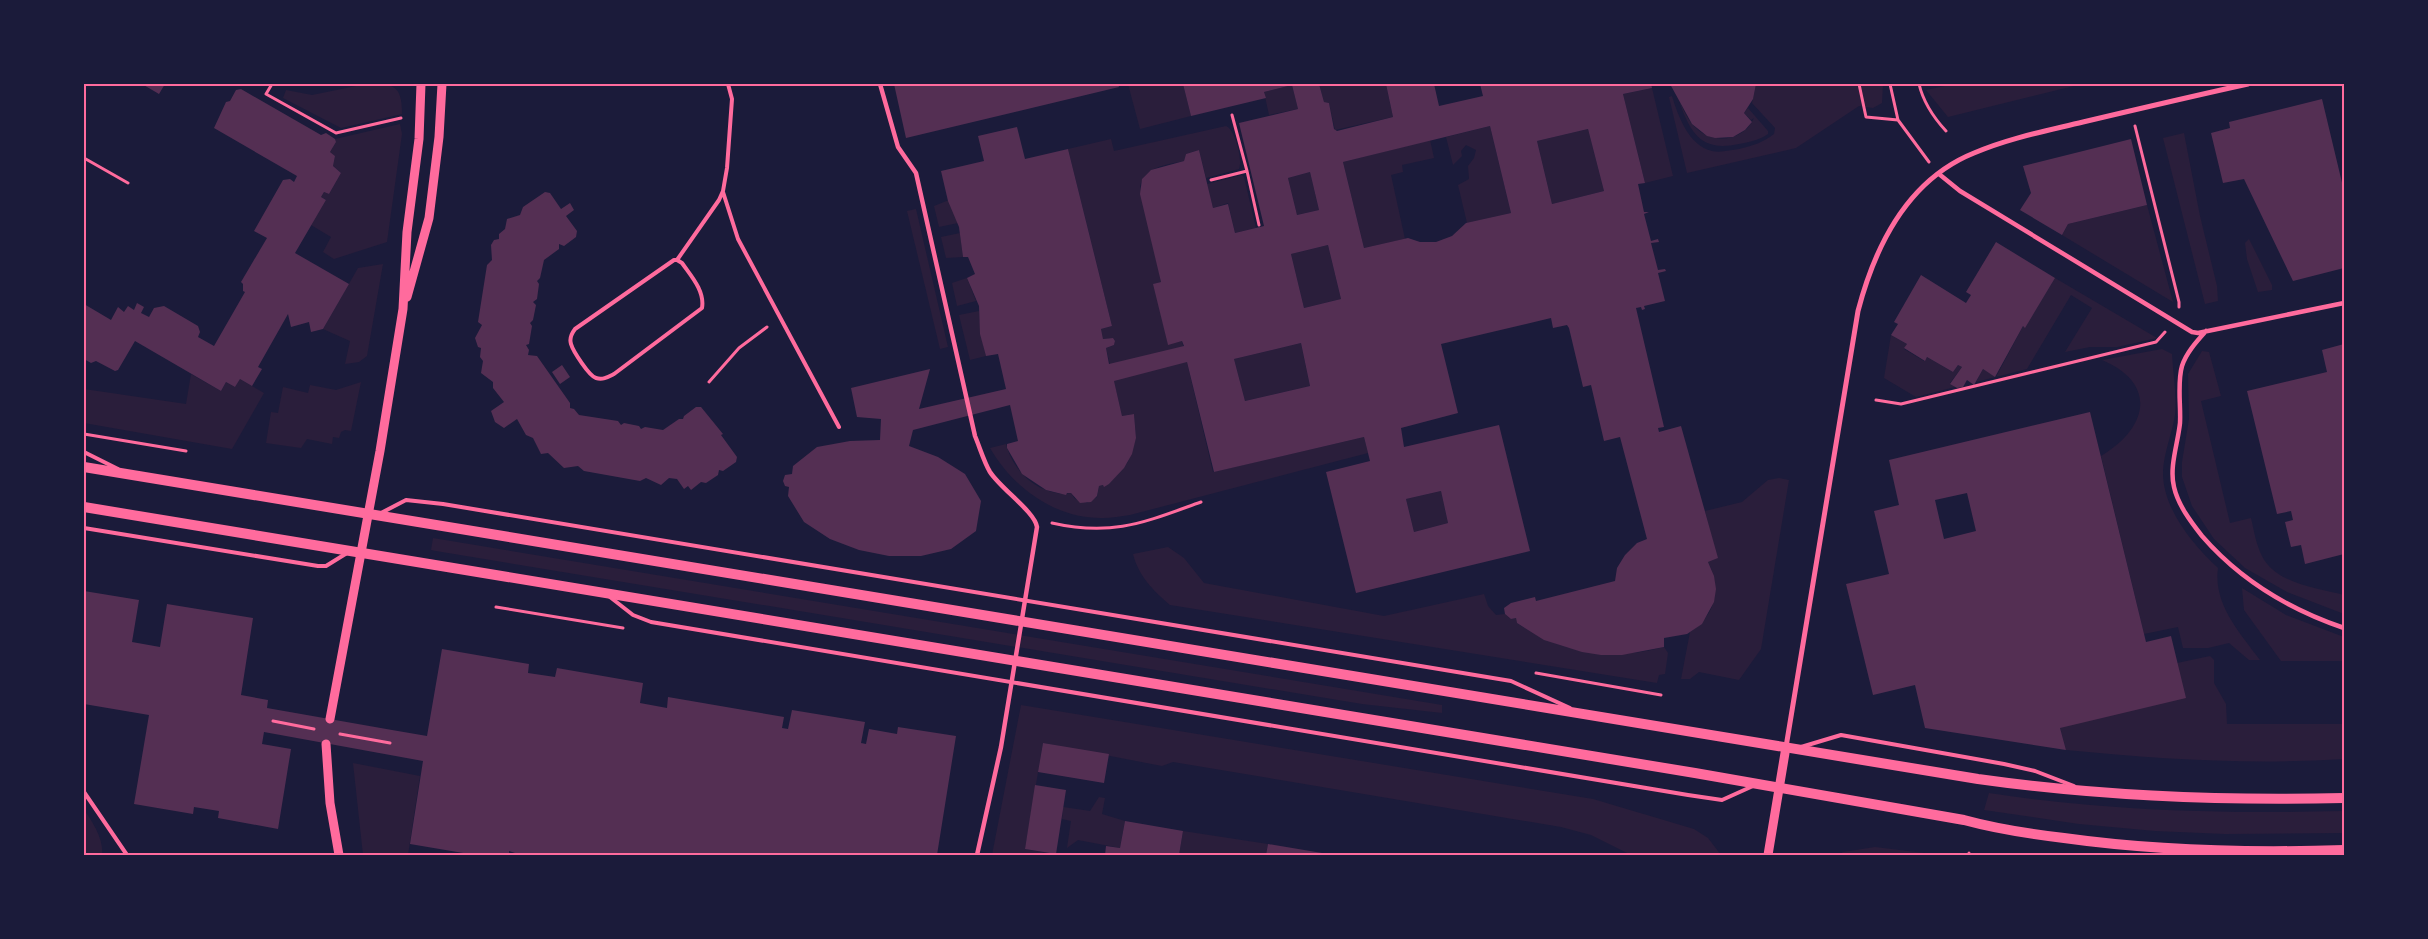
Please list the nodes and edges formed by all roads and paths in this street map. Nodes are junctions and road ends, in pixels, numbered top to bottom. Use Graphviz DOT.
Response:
graph roads {
  1 [pos="272,84"];
  2 [pos="421,84"];
  3 [pos="442,84"];
  4 [pos="728,84"];
  5 [pos="880,84"];
  6 [pos="1859,84"];
  7 [pos="1890,84"];
  8 [pos="1919,84"];
  9 [pos="2248,84"];
  10 [pos="2131,111"];
  11 [pos="1232,115"];
  12 [pos="401,118"];
  13 [pos="1898,120"];
  14 [pos="1946,130"];
  15 [pos="84,158"];
  16 [pos="1247,171"];
  17 [pos="1939,174"];
  18 [pos="1211,180"];
  19 [pos="128,183"];
  20 [pos="722,192"];
  21 [pos="1259,225"];
  22 [pos="677,260"];
  23 [pos="2344,303"];
  24 [pos="403,309"];
  25 [pos="780,318"];
  26 [pos="2172,320"];
  27 [pos="2206,330"];
  28 [pos="708,382"];
  29 [pos="1876,400"];
  30 [pos="839,427"];
  31 [pos="84,434"];
  32 [pos="186,451"];
  33 [pos="84,452"];
  34 [pos="84,467"];
  35 [pos="129,474"];
  36 [pos="1202,502"];
  37 [pos="84,507"];
  38 [pos="373,514"];
  39 [pos="1036,520"];
  40 [pos="84,528"];
  41 [pos="350,552"];
  42 [pos="361,553"];
  43 [pos="606,594"];
  44 [pos="2344,628"];
  45 [pos="1583,714"];
  46 [pos="330,719"];
  47 [pos="326,744"];
  48 [pos="1790,748"];
  49 [pos="1758,784"];
  50 [pos="1779,788"];
  51 [pos="2088,791"];
  52 [pos="84,792"];
  53 [pos="2344,798"];
  54 [pos="2344,850"];
  55 [pos="127,855"];
  56 [pos="339,855"];
  57 [pos="977,855"];
  58 [pos="1768,855"];
  1 -- 12 [label="path"];
  2 -- 24 [label="street"];
  3 -- 24 [label="street"];
  4 -- 20 [label="lane"];
  5 -- 39 [label="street"];
  6 -- 13 [label="path"];
  7 -- 13 [label="path"];
  8 -- 14 [label="path"];
  9 -- 10 [label="street"];
  10 -- 17 [label="street"];
  10 -- 26 [label="path"];
  11 -- 16 [label="path"];
  13 -- 17 [label="path"];
  15 -- 19 [label="path"];
  16 -- 18 [label="path"];
  16 -- 21 [label="path"];
  17 -- 26 [label="street"];
  17 -- 48 [label="street"];
  20 -- 22 [label="lane"];
  20 -- 25 [label="lane"];
  22 -- 22 [label="lane"];
  23 -- 27 [label="street"];
  24 -- 38 [label="street"];
  25 -- 28 [label="path"];
  25 -- 30 [label="lane"];
  26 -- 27 [label="street"];
  26 -- 29 [label="path"];
  27 -- 44 [label="street"];
  31 -- 32 [label="path"];
  33 -- 35 [label="lane"];
  34 -- 35 [label="main road"];
  35 -- 38 [label="main road"];
  36 -- 39 [label="path"];
  37 -- 41 [label="main road"];
  38 -- 42 [label="street"];
  38 -- 45 [label="main road"];
  38 -- 45 [label="lane"];
  39 -- 57 [label="street"];
  40 -- 41 [label="lane"];
  41 -- 42 [label="main road"];
  42 -- 43 [label="main road"];
  42 -- 46 [label="street"];
  43 -- 49 [label="main road"];
  43 -- 49 [label="lane"];
  45 -- 48 [label="main road"];
  47 -- 56 [label="street"];
  48 -- 50 [label="street"];
  48 -- 51 [label="main road"];
  48 -- 51 [label="lane"];
  49 -- 50 [label="main road"];
  50 -- 54 [label="main road"];
  50 -- 58 [label="street"];
  51 -- 53 [label="main road"];
  52 -- 55 [label="lane"];
}
